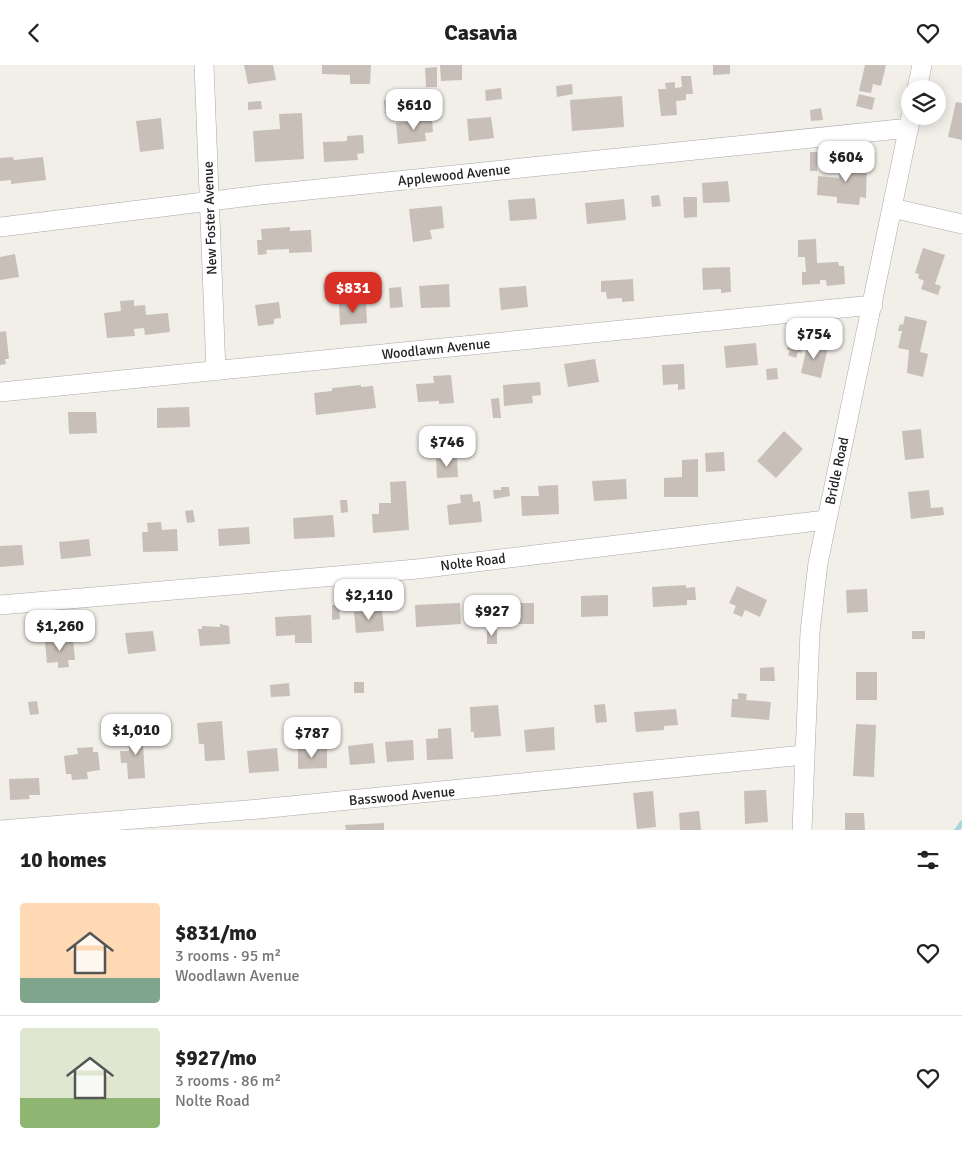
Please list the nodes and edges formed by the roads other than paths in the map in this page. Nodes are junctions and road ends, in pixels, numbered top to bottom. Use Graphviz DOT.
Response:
graph roads {
  1 [pos="204,65"];
  2 [pos="922,65"];
  3 [pos="919,80"];
  4 [pos="901,123"];
  5 [pos="909,125"];
  6 [pos="209,201"];
  7 [pos="892,207"];
  8 [pos="962,224"];
  9 [pos="0,227"];
  10 [pos="873,305"];
  11 [pos="216,371"];
  12 [pos="0,392"];
  13 [pos="826,521"];
  14 [pos="0,605"];
  15 [pos="804,755"];
  16 [pos="0,830"];
  17 [pos="802,830"];
  1 -- 6 [label="street, New Foster Avenue"];
  2 -- 3 [label="street"];
  4 -- 6 [label="street, Applewood Avenue"];
  5 -- 7 [label="street, Bridle Road"];
  6 -- 9 [label="street, Applewood Avenue"];
  6 -- 11 [label="street, New Foster Avenue"];
  7 -- 8 [label="street"];
  7 -- 10 [label="street, Bridle Road"];
  10 -- 11 [label="street, Woodlawn Avenue"];
  10 -- 13 [label="street, Bridle Road"];
  11 -- 12 [label="street, Woodlawn Avenue"];
  13 -- 14 [label="street, Nolte Road"];
  13 -- 15 [label="street, Bridle Road"];
  15 -- 16 [label="street, Basswood Avenue"];
  15 -- 17 [label="street, Bridle Road"];
}
